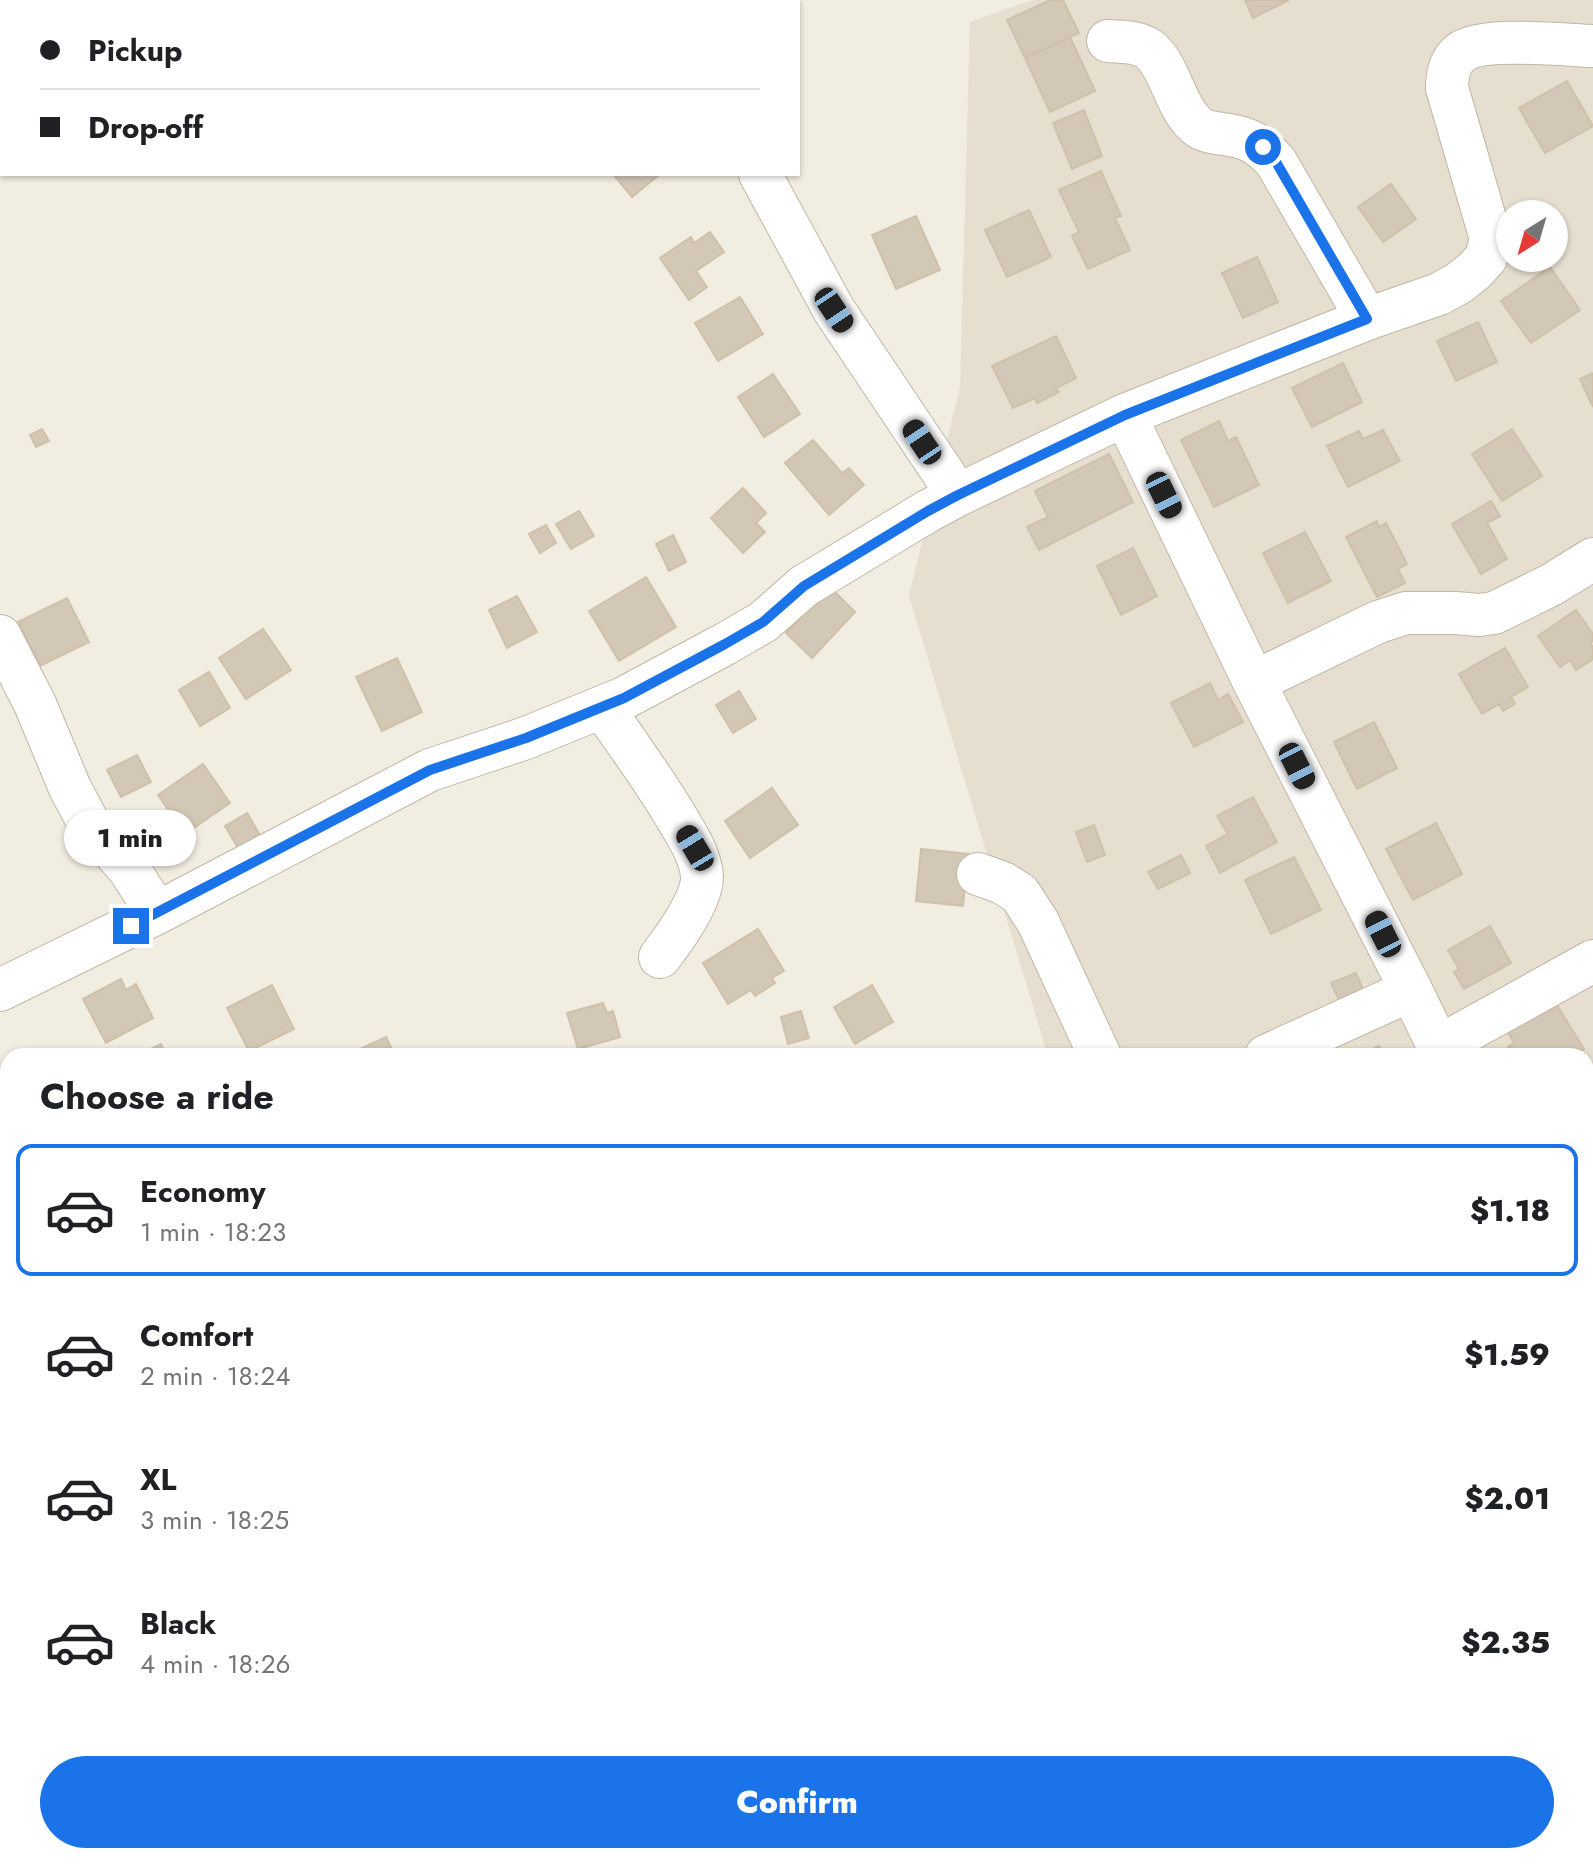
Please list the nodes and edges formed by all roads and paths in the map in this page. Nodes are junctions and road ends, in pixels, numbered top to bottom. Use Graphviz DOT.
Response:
graph roads {
  1 [pos="1108,41"];
  2 [pos="1593,46"];
  3 [pos="761,176"];
  4 [pos="1367,319"];
  5 [pos="1125,415"];
  6 [pos="958,495"];
  7 [pos="1593,559"];
  8 [pos="0,636"];
  9 [pos="1254,682"];
  10 [pos="602,707"];
  11 [pos="978,874"];
  12 [pos="157,913"];
  13 [pos="660,957"];
  14 [pos="1593,961"];
  15 [pos="0,990"];
  16 [pos="1411,990"];
  17 [pos="1096,1048"];
  18 [pos="1284,1048"];
  19 [pos="1438,1048"];
  20 [pos="1447,1048"];
  1 -- 4 [label="street"];
  2 -- 4 [label="street"];
  3 -- 6 [label="street"];
  4 -- 5 [label="street"];
  5 -- 6 [label="street"];
  5 -- 9 [label="street"];
  6 -- 10 [label="street"];
  7 -- 9 [label="street"];
  8 -- 12 [label="street"];
  9 -- 16 [label="street"];
  10 -- 12 [label="street"];
  10 -- 13 [label="street"];
  11 -- 17 [label="street"];
  12 -- 15 [label="street"];
  14 -- 20 [label="street"];
  16 -- 18 [label="street"];
  16 -- 19 [label="street"];
}
